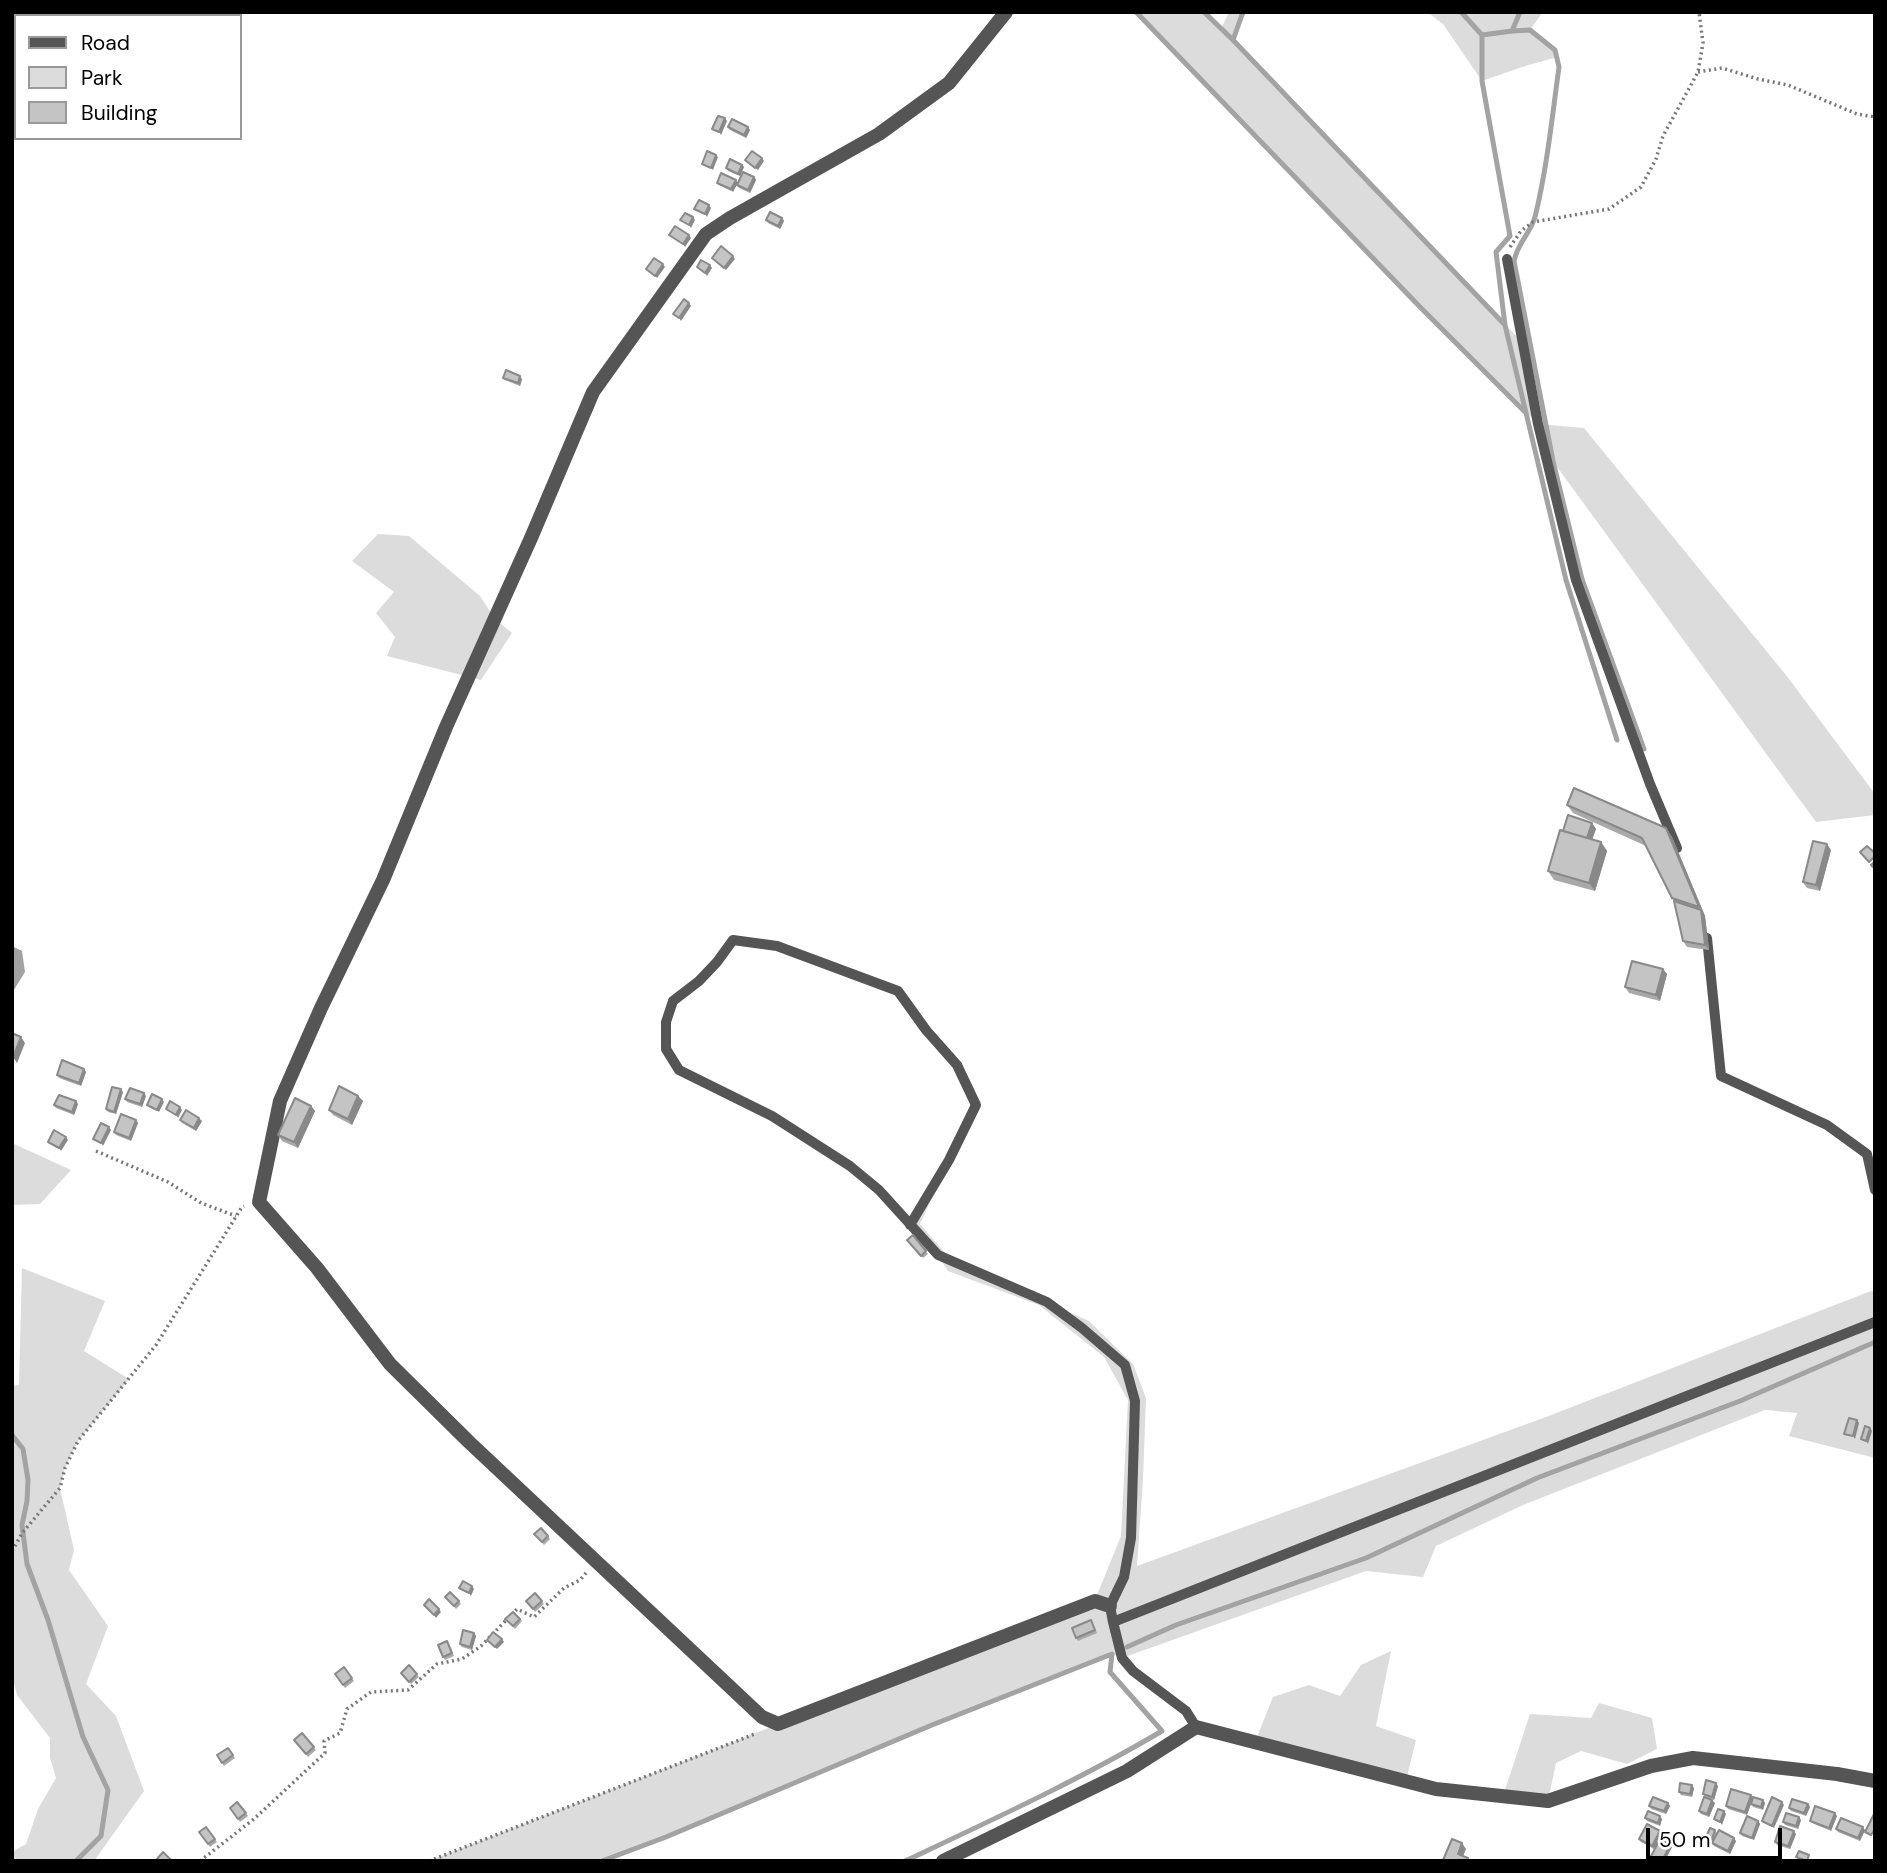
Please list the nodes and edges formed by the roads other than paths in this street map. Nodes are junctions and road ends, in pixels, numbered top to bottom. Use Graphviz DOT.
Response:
graph roads {
  1 [pos="1006,12"];
  2 [pos="1507,259"];
  3 [pos="1681,859"];
  4 [pos="1706,928"];
  5 [pos="1875,1190"];
  6 [pos="910,1225"];
  7 [pos="1875,1322"];
  8 [pos="1110,1606"];
  9 [pos="1113,1622"];
  10 [pos="1196,1727"];
  11 [pos="1875,1781"];
  12 [pos="943,1861"];
  1 -- 8 [label="street"];
  2 -- 3 [label="lane"];
  4 -- 5 [label="lane"];
  6 -- 6 [label="lane"];
  6 -- 8 [label="lane"];
  7 -- 9 [label="lane"];
  8 -- 9 [label="lane"];
  9 -- 10 [label="lane"];
  10 -- 11 [label="street"];
  10 -- 12 [label="street"];
}
